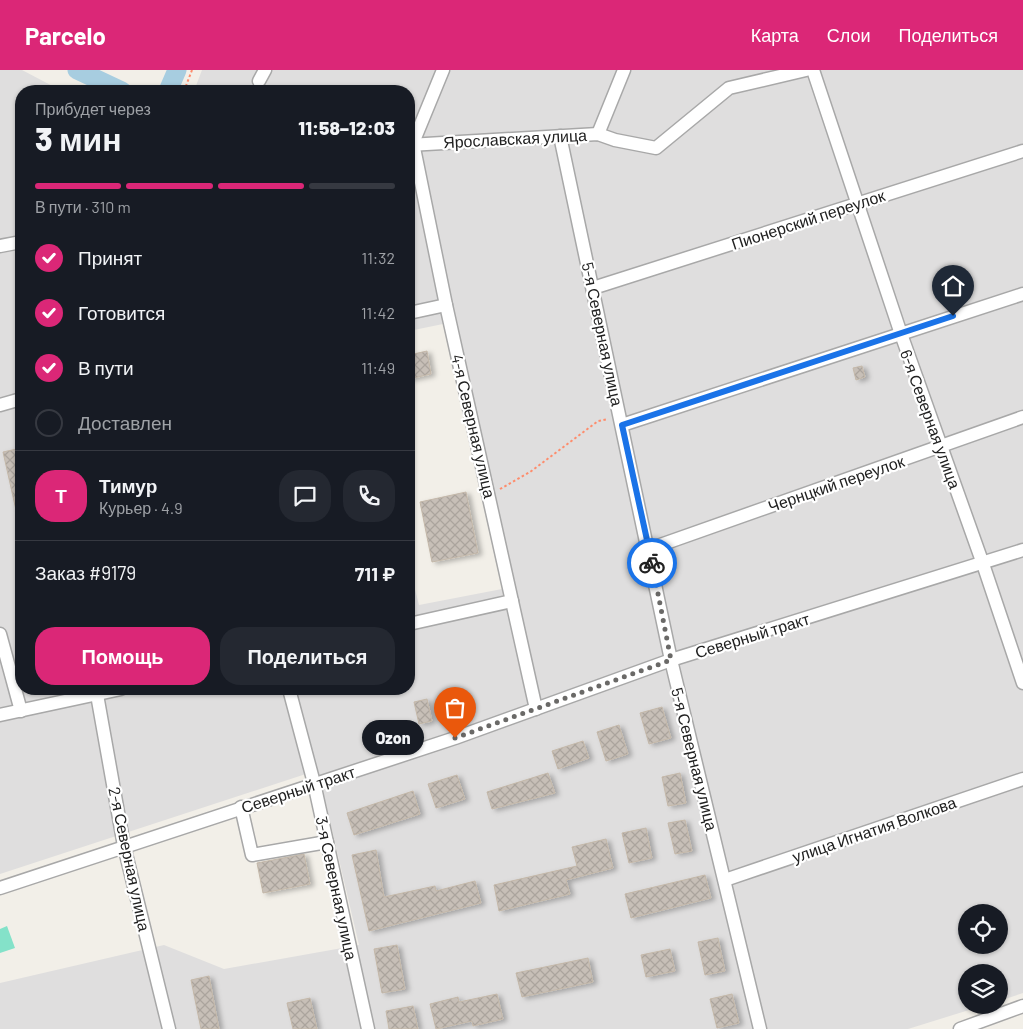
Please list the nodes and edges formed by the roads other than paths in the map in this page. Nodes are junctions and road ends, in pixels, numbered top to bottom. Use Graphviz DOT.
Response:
graph roads {
  1 [pos="444,70"];
  2 [pos="624,70"];
  3 [pos="806,70"];
  4 [pos="813,70"];
  5 [pos="598,134"];
  6 [pos="415,135"];
  7 [pos="560,136"];
  8 [pos="415,144"];
  9 [pos="1023,151"];
  10 [pos="415,162"];
  11 [pos="858,203"];
  12 [pos="15,243"];
  13 [pos="0,246"];
  14 [pos="593,288"];
  15 [pos="1023,294"];
  16 [pos="446,305"];
  17 [pos="415,312"];
  18 [pos="901,334"];
  19 [pos="15,401"];
  20 [pos="0,405"];
  21 [pos="1023,417"];
  22 [pos="621,420"];
  23 [pos="940,446"];
  24 [pos="649,549"];
  25 [pos="1023,550"];
  26 [pos="983,564"];
  27 [pos="512,601"];
  28 [pos="415,623"];
  29 [pos="0,634"];
  30 [pos="671,660"];
  31 [pos="1023,683"];
  32 [pos="15,688"];
  33 [pos="17,695"];
  34 [pos="84,695"];
  35 [pos="97,695"];
  36 [pos="291,695"];
  37 [pos="536,709"];
  38 [pos="21,710"];
  39 [pos="0,715"];
  40 [pos="1023,779"];
  41 [pos="314,783"];
  42 [pos="241,807"];
  43 [pos="327,842"];
  44 [pos="124,846"];
  45 [pos="725,880"];
  46 [pos="0,888"];
  47 [pos="1023,1006"];
  48 [pos="168,1029"];
  49 [pos="368,1029"];
  50 [pos="760,1029"];
  51 [pos="960,1029"];
  1 -- 6 [label="street"];
  2 -- 5 [label="street"];
  3 -- 5 [label="street, Ярославская улица"];
  4 -- 11 [label="street, 6-я Северная улица"];
  5 -- 7 [label="street, Ярославская улица"];
  7 -- 8 [label="street, Ярославская улица"];
  7 -- 14 [label="street, 5-я Северная улица"];
  9 -- 11 [label="street, Пионерский переулок"];
  10 -- 16 [label="street, 4-я Северная улица"];
  11 -- 14 [label="street, Пионерский переулок"];
  11 -- 18 [label="street, 6-я Северная улица"];
  12 -- 13 [label="street"];
  14 -- 22 [label="street, 5-я Северная улица"];
  15 -- 18 [label="street"];
  16 -- 17 [label="street"];
  16 -- 27 [label="street, 4-я Северная улица"];
  18 -- 22 [label="street"];
  18 -- 23 [label="street, 6-я Северная улица"];
  19 -- 20 [label="street"];
  21 -- 23 [label="street, Чернцкий переулок"];
  22 -- 24 [label="street, 5-я Северная улица"];
  23 -- 24 [label="street, Чернцкий переулок"];
  23 -- 26 [label="street, 6-я Северная улица"];
  24 -- 30 [label="street, 5-я Северная улица"];
  25 -- 26 [label="street, Северный тракт"];
  26 -- 30 [label="street, Северный тракт"];
  26 -- 31 [label="street, 6-я Северная улица"];
  27 -- 28 [label="street"];
  27 -- 37 [label="street, 4-я Северная улица"];
  29 -- 32 [label="street"];
  30 -- 37 [label="street, Северный тракт"];
  30 -- 45 [label="street, 5-я Северная улица"];
  33 -- 38 [label="street"];
  34 -- 38 [label="street"];
  35 -- 44 [label="street, 2-я Северная улица"];
  36 -- 41 [label="street, 3-я Северная улица"];
  37 -- 41 [label="street, Северный тракт"];
  38 -- 39 [label="street"];
  40 -- 45 [label="street, улица Игнатия Волкова"];
  41 -- 42 [label="street, Северный тракт"];
  41 -- 43 [label="street, 3-я Северная улица"];
  42 -- 43 [label="street"];
  42 -- 44 [label="street, Северный тракт"];
  43 -- 49 [label="street, 3-я Северная улица"];
  44 -- 46 [label="street, Северный тракт"];
  44 -- 48 [label="street, 2-я Северная улица"];
  45 -- 50 [label="street, 5-я Северная улица"];
  47 -- 51 [label="street"];
}
